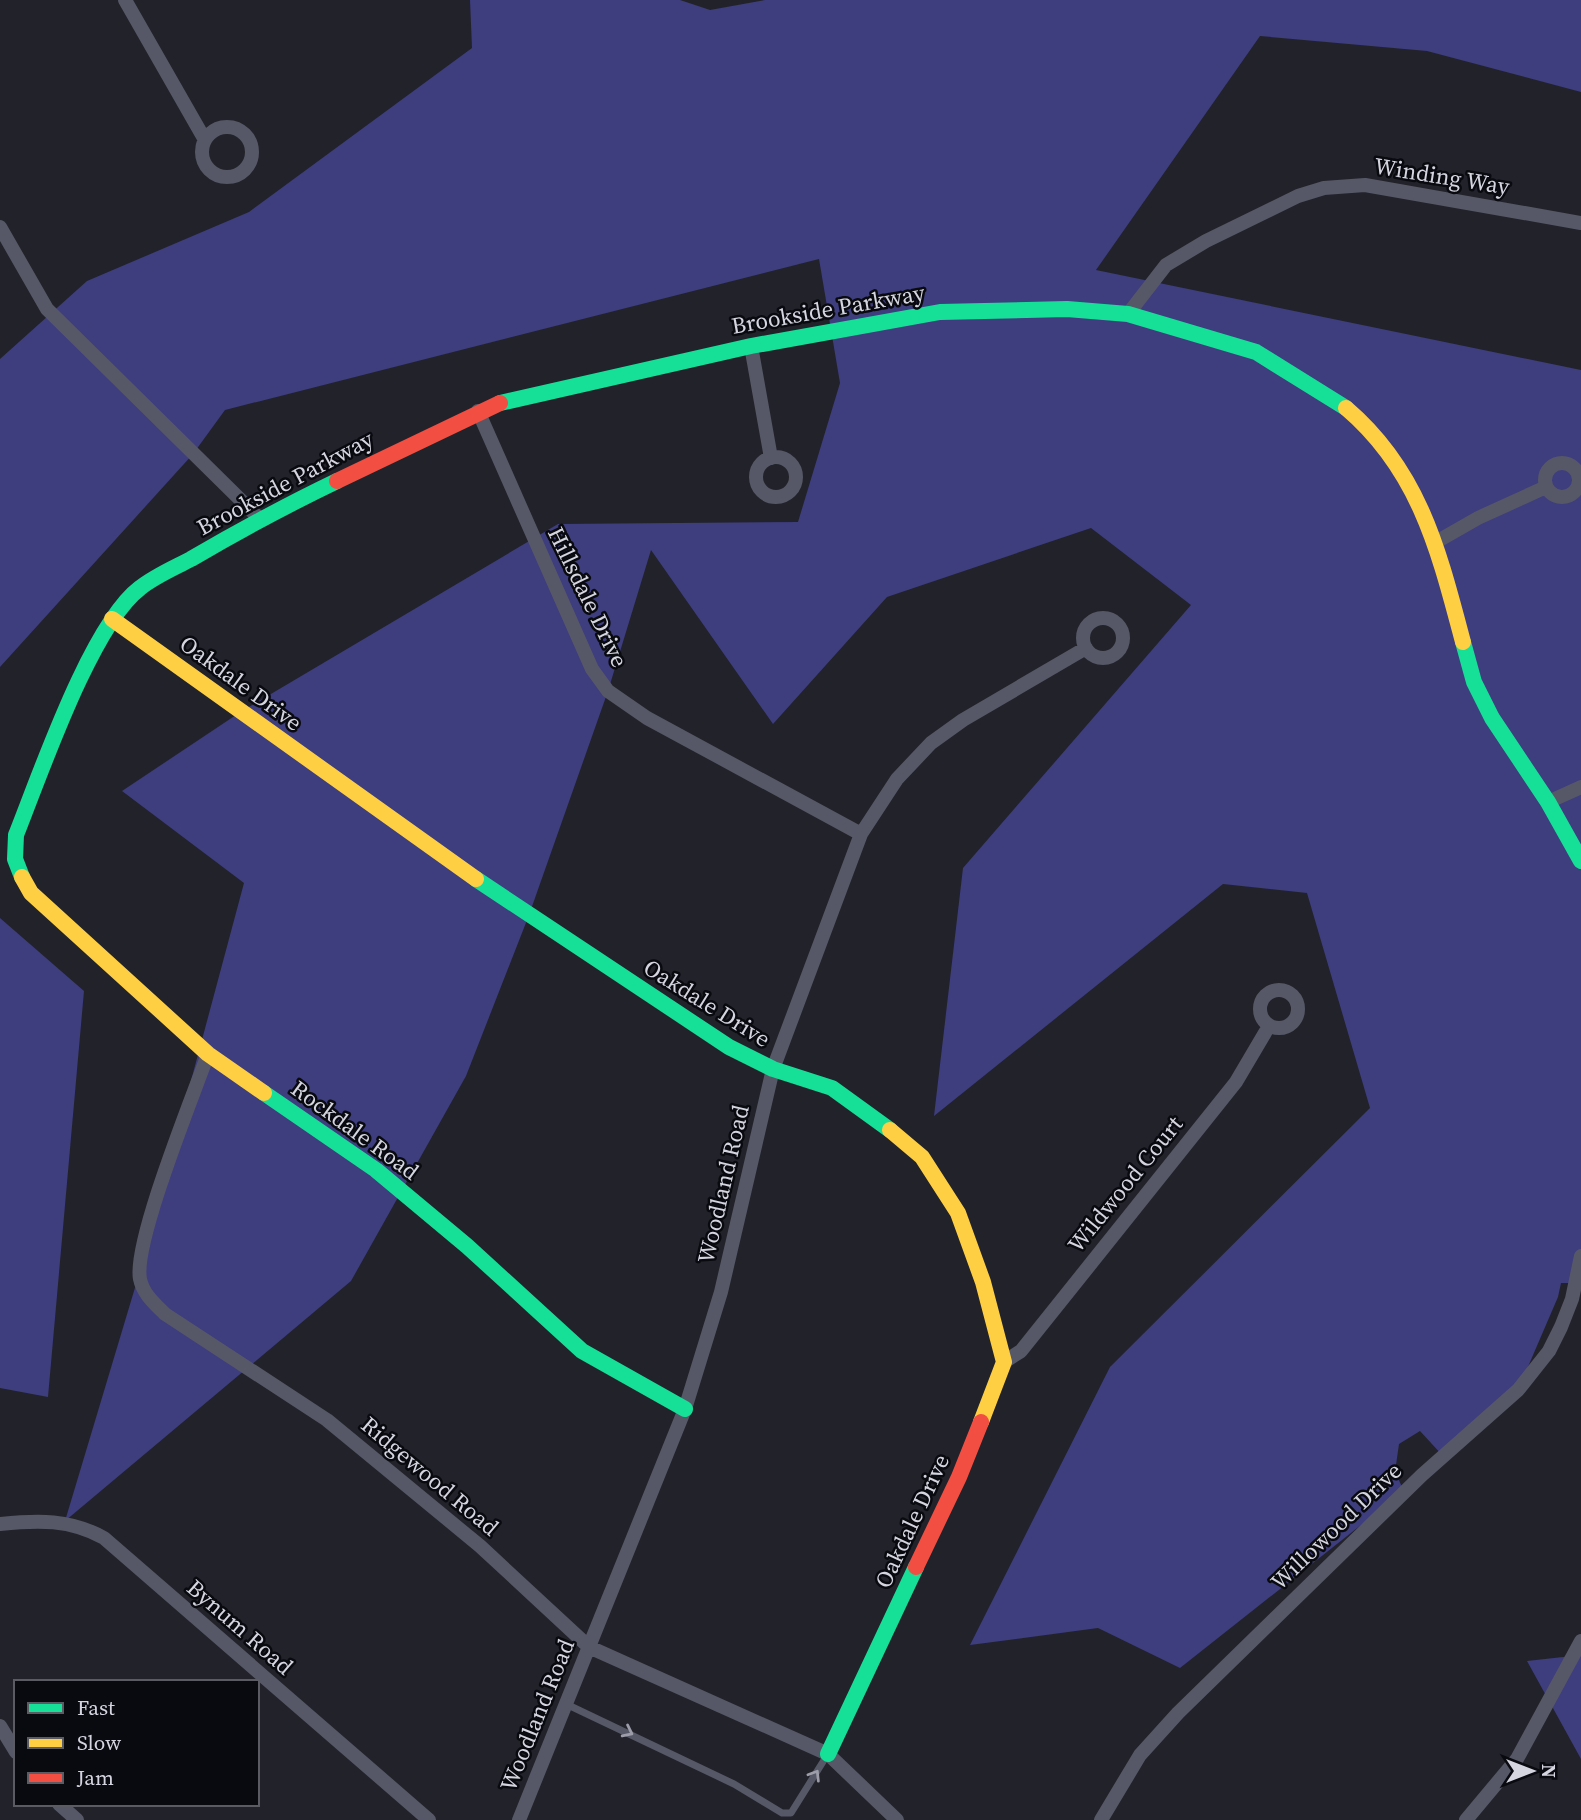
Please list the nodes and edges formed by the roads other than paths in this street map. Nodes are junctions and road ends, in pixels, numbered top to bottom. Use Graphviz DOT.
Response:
graph roads {
  1 [pos="124,0"];
  2 [pos="205,139"];
  3 [pos="1581,223"];
  4 [pos="0,227"];
  5 [pos="1128,314"];
  6 [pos="751,346"];
  7 [pos="478,411"];
  8 [pos="771,458"];
  9 [pos="1546,487"];
  10 [pos="260,519"];
  11 [pos="1436,542"];
  12 [pos="112,619"];
  13 [pos="1086,648"];
  14 [pos="1581,787"];
  15 [pos="1548,802"];
  16 [pos="861,834"];
  17 [pos="1581,861"];
  18 [pos="15,866"];
  19 [pos="1269,1026"];
  20 [pos="208,1054"];
  21 [pos="773,1069"];
  22 [pos="1581,1256"];
  23 [pos="1004,1362"];
  24 [pos="685,1409"];
  25 [pos="0,1524"];
  26 [pos="1581,1641"];
  27 [pos="589,1647"];
  28 [pos="566,1704"];
  29 [pos="0,1726"];
  30 [pos="14,1749"];
  31 [pos="828,1754"];
  32 [pos="60,1806"];
  33 [pos="791,1813"];
  34 [pos="77,1820"];
  35 [pos="429,1820"];
  36 [pos="519,1820"];
  37 [pos="797,1820"];
  38 [pos="897,1820"];
  39 [pos="1101,1820"];
  40 [pos="1466,1820"];
  1 -- 2 [label="street"];
  3 -- 5 [label="street, Winding Way"];
  4 -- 10 [label="street"];
  5 -- 6 [label="street, Brookside Parkway"];
  5 -- 11 [label="street, Brookside Parkway"];
  6 -- 7 [label="street, Brookside Parkway"];
  6 -- 8 [label="street"];
  7 -- 10 [label="street, Brookside Parkway"];
  7 -- 16 [label="street, Hillsdale Drive"];
  9 -- 11 [label="street"];
  10 -- 12 [label="street, Brookside Parkway"];
  11 -- 15 [label="street, Brookside Parkway"];
  12 -- 18 [label="street, Brookside Parkway"];
  12 -- 21 [label="street, Oakdale Drive"];
  13 -- 16 [label="street, Woodland Road"];
  14 -- 15 [label="street"];
  15 -- 17 [label="street, Brookside Parkway"];
  16 -- 21 [label="street, Woodland Road"];
  18 -- 20 [label="street, Rockdale Road"];
  19 -- 23 [label="street, Wildwood Court"];
  20 -- 24 [label="street, Rockdale Road"];
  20 -- 27 [label="street, Ridgewood Road"];
  21 -- 23 [label="street, Oakdale Drive"];
  21 -- 24 [label="street, Woodland Road"];
  22 -- 39 [label="street, Willowood Drive"];
  23 -- 31 [label="street, Oakdale Drive"];
  24 -- 27 [label="street, Woodland Road"];
  25 -- 35 [label="street, Bynum Road"];
  26 -- 40 [label="street"];
  27 -- 28 [label="street, Woodland Road"];
  27 -- 31 [label="street, Ridgewood Road"];
  28 -- 33 [label="lane, one-way"];
  28 -- 36 [label="street, Woodland Road"];
  29 -- 30 [label="street"];
  33 -- 31 [label="lane, one-way"];
  31 -- 38 [label="street, Ridgewood Road"];
  32 -- 34 [label="street"];
  33 -- 37 [label="lane"];
}
